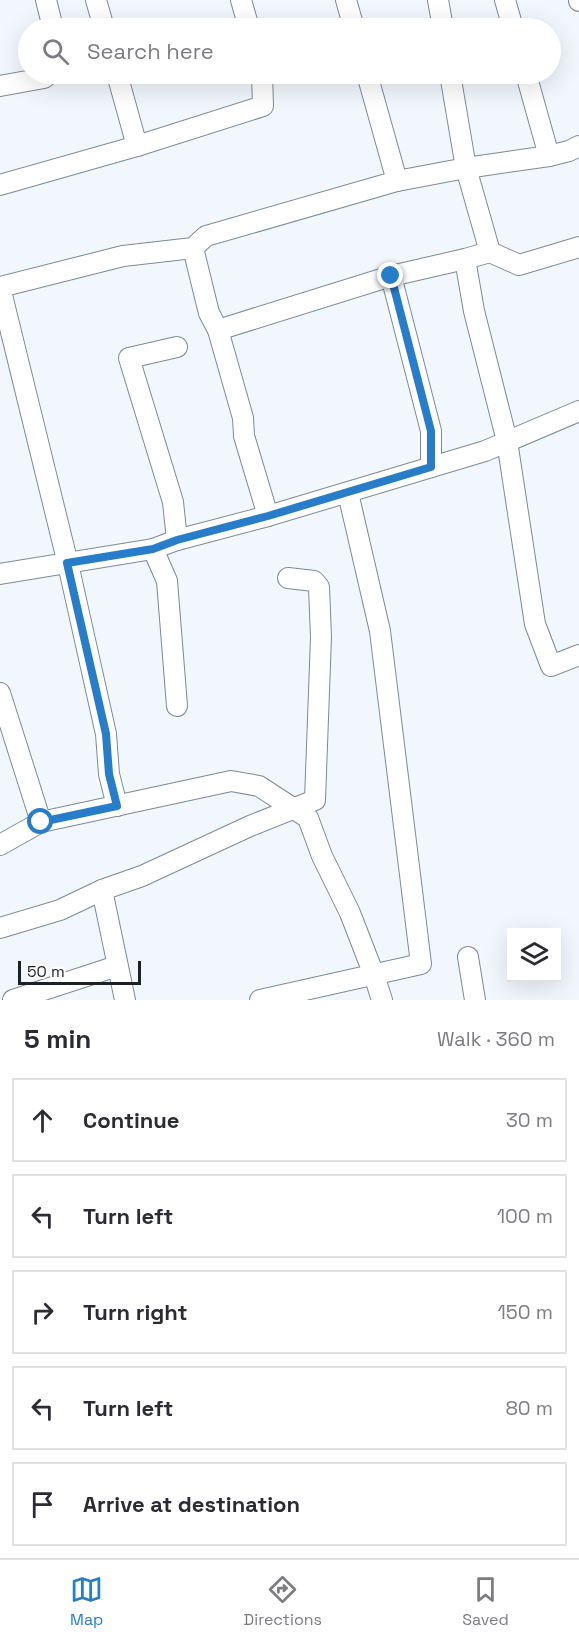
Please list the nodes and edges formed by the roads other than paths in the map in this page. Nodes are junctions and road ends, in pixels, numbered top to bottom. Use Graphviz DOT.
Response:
graph roads {
  1 [pos="46,0"];
  2 [pos="96,0"];
  3 [pos="241,0"];
  4 [pos="346,0"];
  5 [pos="438,0"];
  6 [pos="505,0"];
  7 [pos="50,18"];
  8 [pos="101,18"];
  9 [pos="246,18"];
  10 [pos="351,18"];
  11 [pos="441,18"];
  12 [pos="510,18"];
  13 [pos="18,83"];
  14 [pos="120,84"];
  15 [pos="262,84"];
  16 [pos="370,84"];
  17 [pos="452,84"];
  18 [pos="529,84"];
  19 [pos="0,86"];
  20 [pos="137,146"];
  21 [pos="579,146"];
  22 [pos="549,156"];
  23 [pos="466,168"];
  24 [pos="397,181"];
  25 [pos="0,185"];
  26 [pos="579,247"];
  27 [pos="193,248"];
  28 [pos="490,252"];
  29 [pos="465,259"];
  30 [pos="391,276"];
  31 [pos="0,287"];
  32 [pos="218,330"];
  33 [pos="177,347"];
  34 [pos="579,411"];
  35 [pos="507,441"];
  36 [pos="431,467"];
  37 [pos="348,493"];
  38 [pos="268,516"];
  39 [pos="177,540"];
  40 [pos="153,549"];
  41 [pos="67,563"];
  42 [pos="0,574"];
  43 [pos="288,578"];
  44 [pos="579,656"];
  45 [pos="0,693"];
  46 [pos="177,706"];
  47 [pos="117,806"];
  48 [pos="294,809"];
  49 [pos="41,822"];
  50 [pos="0,844"];
  51 [pos="102,890"];
  52 [pos="0,928"];
  53 [pos="468,957"];
  54 [pos="117,966"];
  55 [pos="374,975"];
  56 [pos="13,1000"];
  57 [pos="125,1000"];
  58 [pos="260,1000"];
  59 [pos="382,1000"];
  60 [pos="475,1000"];
  1 -- 7 [label="street"];
  2 -- 8 [label="street"];
  3 -- 9 [label="street"];
  4 -- 10 [label="street"];
  5 -- 11 [label="street"];
  6 -- 12 [label="street"];
  13 -- 19 [label="street"];
  14 -- 20 [label="street"];
  15 -- 20 [label="street"];
  16 -- 24 [label="street"];
  17 -- 23 [label="street"];
  18 -- 22 [label="street"];
  20 -- 25 [label="street"];
  21 -- 22 [label="street"];
  22 -- 23 [label="street"];
  23 -- 24 [label="street"];
  23 -- 28 [label="street"];
  24 -- 27 [label="street"];
  26 -- 28 [label="street"];
  27 -- 31 [label="street"];
  27 -- 32 [label="street"];
  28 -- 29 [label="street"];
  29 -- 30 [label="street"];
  29 -- 35 [label="street"];
  30 -- 32 [label="street"];
  30 -- 36 [label="street"];
  31 -- 41 [label="street"];
  32 -- 38 [label="street"];
  33 -- 39 [label="street"];
  34 -- 35 [label="street"];
  35 -- 36 [label="street"];
  35 -- 44 [label="street"];
  36 -- 37 [label="street"];
  37 -- 38 [label="street"];
  37 -- 55 [label="street"];
  38 -- 39 [label="street"];
  39 -- 40 [label="street"];
  40 -- 41 [label="street"];
  40 -- 46 [label="street"];
  41 -- 42 [label="street"];
  41 -- 47 [label="street"];
  43 -- 48 [label="street"];
  45 -- 49 [label="street"];
  47 -- 48 [label="street"];
  47 -- 49 [label="street"];
  48 -- 51 [label="street"];
  48 -- 55 [label="street"];
  49 -- 50 [label="street"];
  51 -- 52 [label="street"];
  51 -- 54 [label="street"];
  53 -- 60 [label="street"];
  54 -- 56 [label="street"];
  54 -- 57 [label="street"];
  55 -- 58 [label="street"];
  55 -- 59 [label="street"];
}
